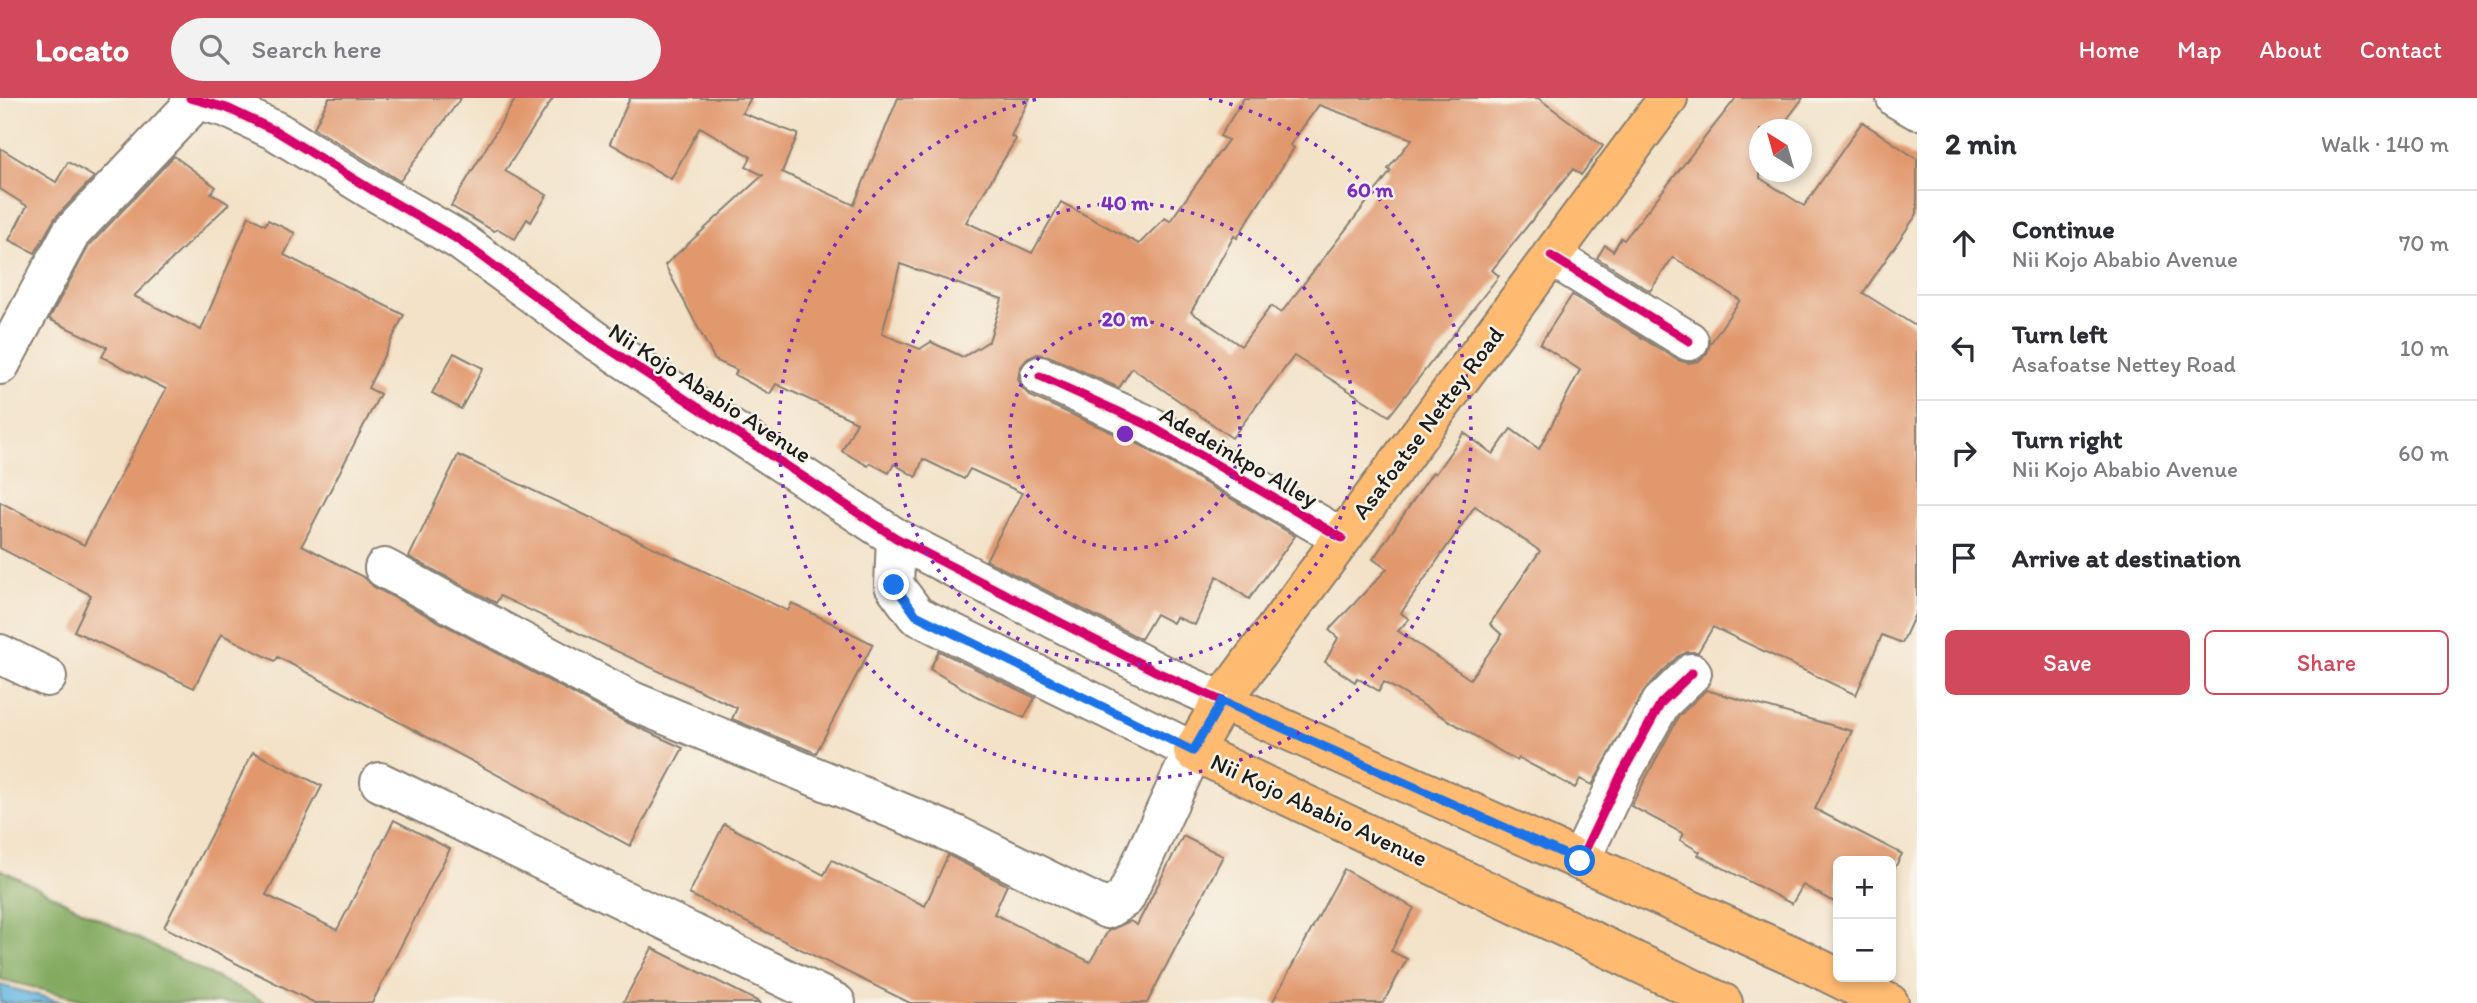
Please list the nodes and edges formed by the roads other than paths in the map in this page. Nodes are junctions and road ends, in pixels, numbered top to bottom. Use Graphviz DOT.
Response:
graph roads {
  1 [pos="1668,98"];
  2 [pos="1896,98"];
  3 [pos="195,99"];
  4 [pos="1917,110"];
  5 [pos="1551,256"];
  6 [pos="1689,341"];
  7 [pos="0,365"];
  8 [pos="1040,376"];
  9 [pos="896,538"];
  10 [pos="1342,538"];
  11 [pos="384,568"];
  12 [pos="0,654"];
  13 [pos="1692,673"];
  14 [pos="47,677"];
  15 [pos="1222,701"];
  16 [pos="1193,751"];
  17 [pos="380,782"];
  18 [pos="1580,861"];
  19 [pos="836,1003"];
  20 [pos="1723,1003"];
  21 [pos="1889,1003"];
  1 -- 5 [label="main road, Asafoatse Nettey Road"];
  2 -- 4 [label="street"];
  3 -- 7 [label="street"];
  3 -- 9 [label="street, Nii Kojo Ababio Avenue"];
  5 -- 6 [label="street"];
  5 -- 10 [label="main road, Asafoatse Nettey Road"];
  8 -- 10 [label="street, Adedeinkpo Alley"];
  9 -- 15 [label="street, Nii Kojo Ababio Avenue"];
  9 -- 16 [label="street, Nii Kojo Ababio Avenue"];
  10 -- 15 [label="main road, Asafoatse Nettey Road"];
  11 -- 16 [label="street"];
  12 -- 14 [label="street"];
  13 -- 18 [label="street"];
  15 -- 16 [label="main road, Asafoatse Nettey Road"];
  15 -- 18 [label="main road, Nii Kojo Ababio Avenue"];
  16 -- 20 [label="main road, Nii Kojo Ababio Avenue"];
  17 -- 19 [label="street"];
  18 -- 21 [label="main road, Nii Kojo Ababio Avenue"];
}
